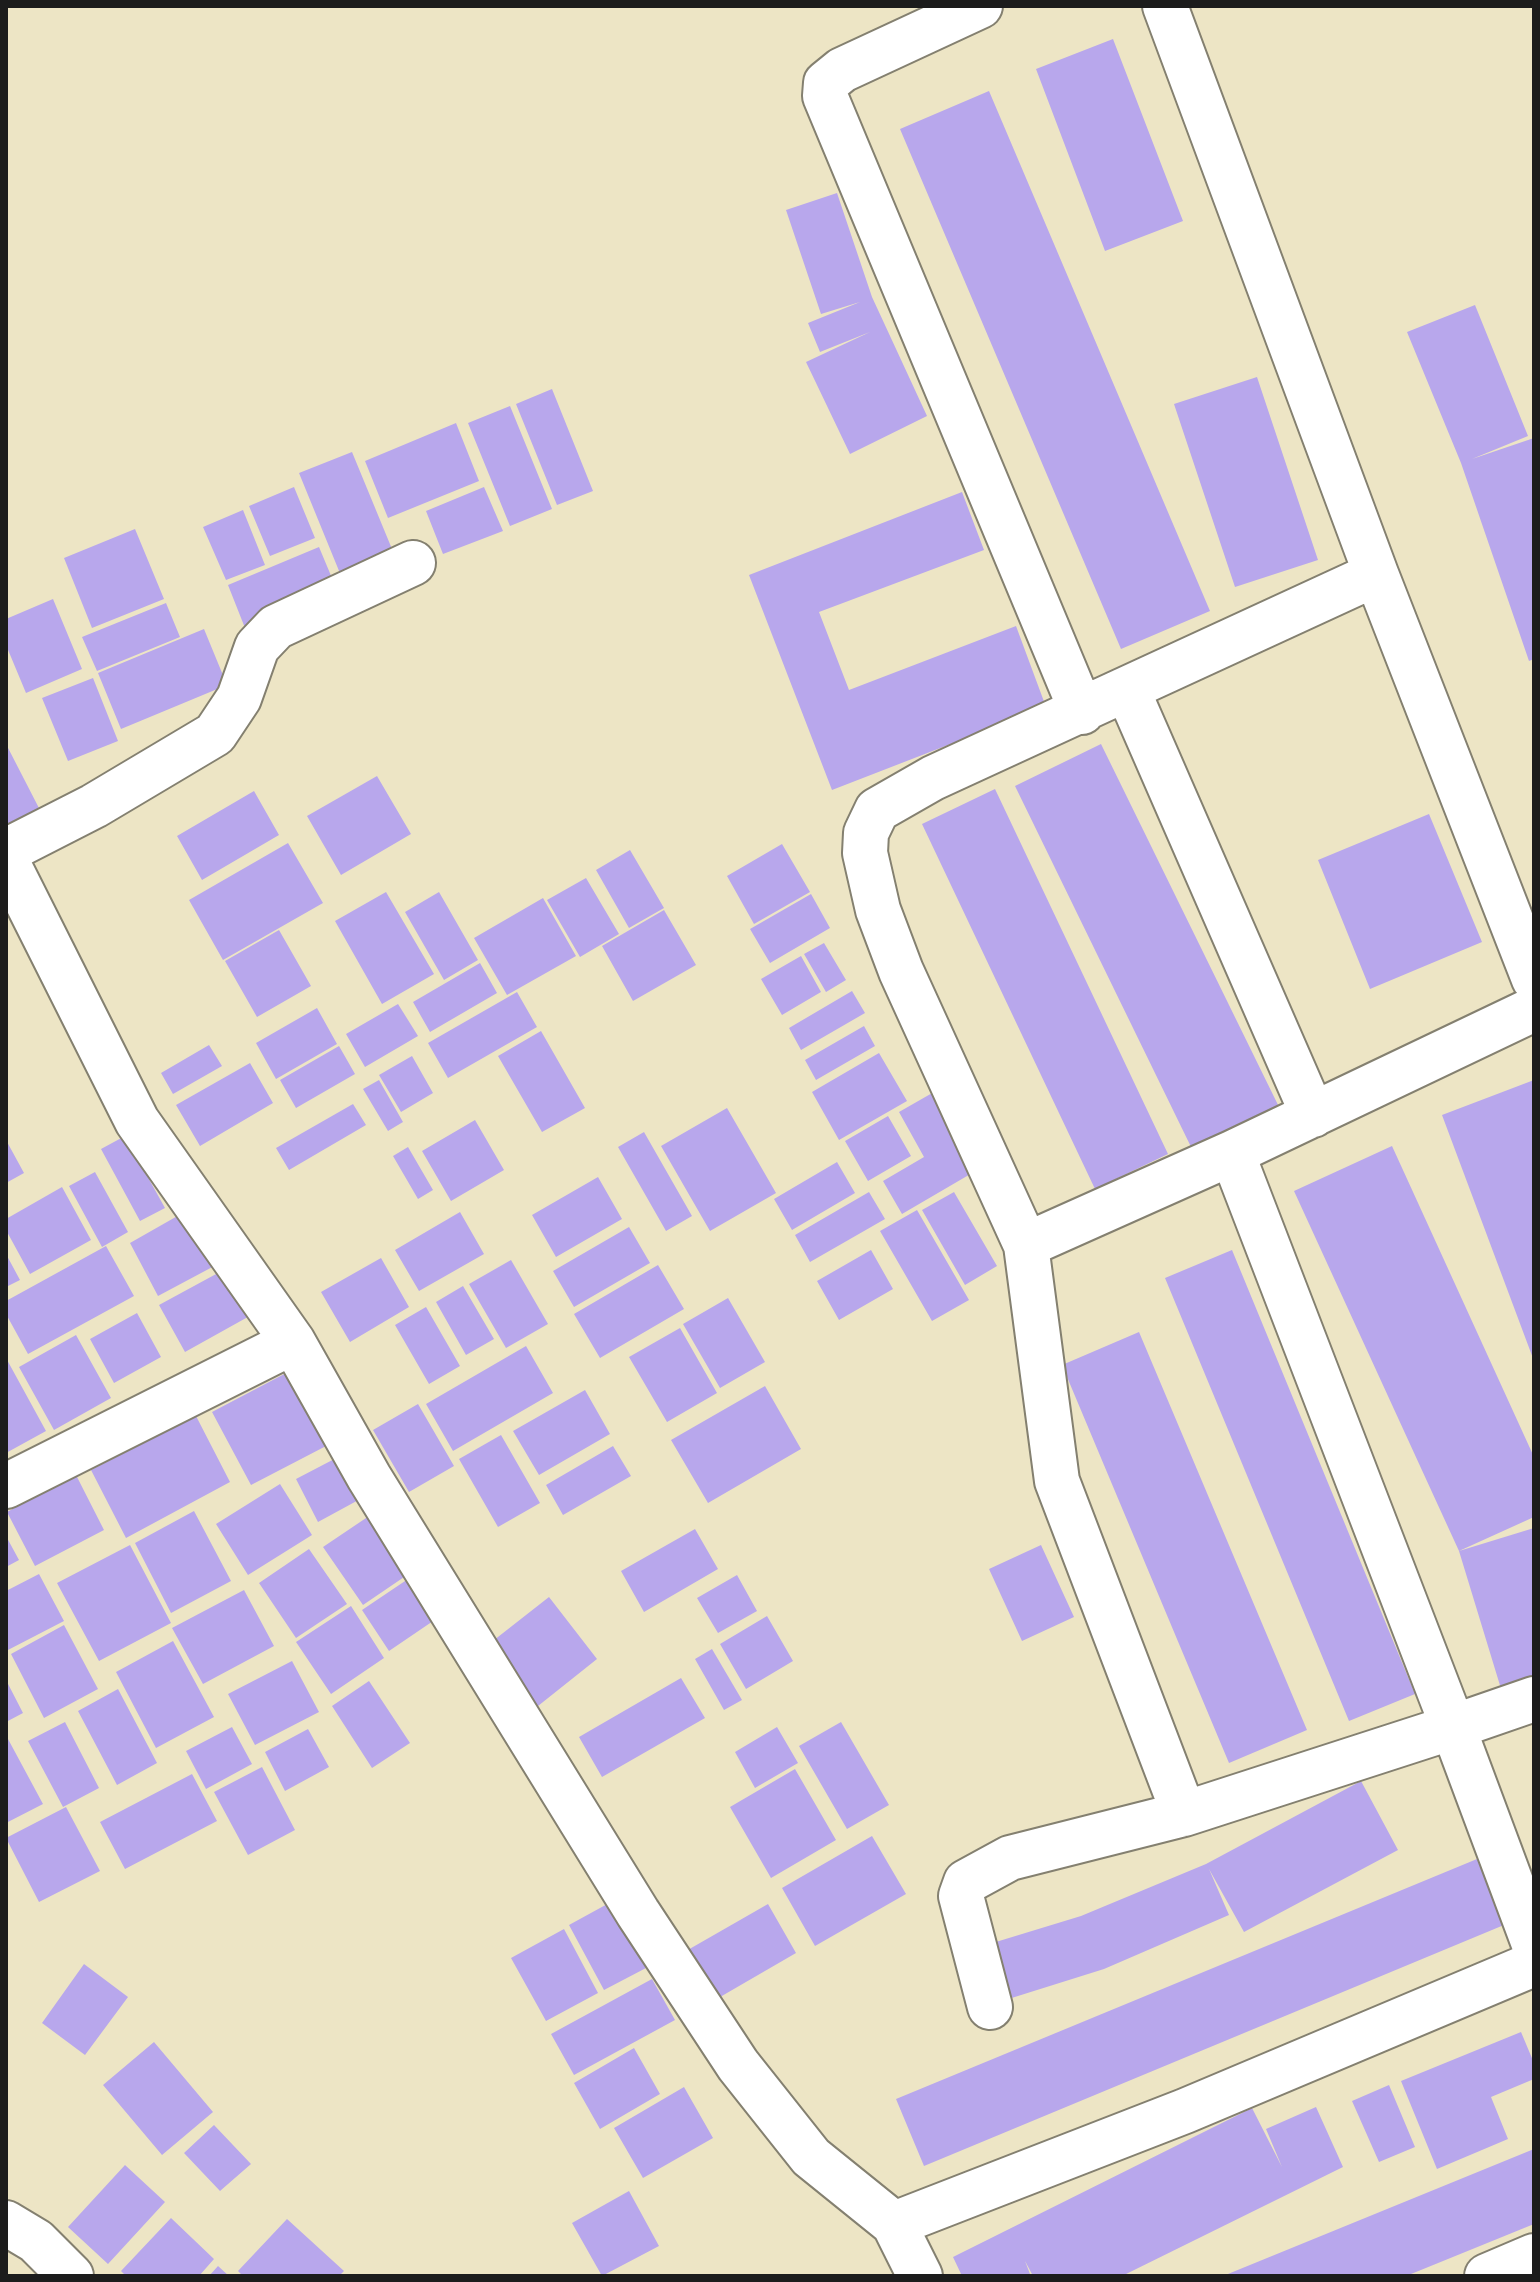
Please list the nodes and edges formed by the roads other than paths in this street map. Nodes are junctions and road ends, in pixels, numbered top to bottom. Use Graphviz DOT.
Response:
graph roads {
  1 [pos="980,6"];
  2 [pos="1165,6"];
  3 [pos="413,563"];
  4 [pos="1376,574"];
  5 [pos="1127,689"];
  6 [pos="1082,712"];
  7 [pos="6,851"];
  8 [pos="6,860"];
  9 [pos="1534,979"];
  10 [pos="1534,1009"];
  11 [pos="1313,1115"];
  12 [pos="1232,1153"];
  13 [pos="1026,1245"];
  14 [pos="293,1342"];
  15 [pos="6,1486"];
  16 [pos="1534,1699"];
  17 [pos="1453,1727"];
  18 [pos="1184,1814"];
  19 [pos="1534,1944"];
  20 [pos="1534,1964"];
  21 [pos="990,2007"];
  22 [pos="6,2223"];
  23 [pos="894,2224"];
  24 [pos="1534,2256"];
  25 [pos="71,2276"];
  26 [pos="920,2276"];
  27 [pos="1487,2276"];
  1 -- 6 [label="street"];
  2 -- 4 [label="street"];
  3 -- 7 [label="street"];
  4 -- 5 [label="street"];
  4 -- 9 [label="street"];
  5 -- 6 [label="street"];
  5 -- 11 [label="street"];
  6 -- 13 [label="street"];
  8 -- 14 [label="street"];
  10 -- 11 [label="street"];
  11 -- 12 [label="street"];
  12 -- 13 [label="street"];
  12 -- 17 [label="street"];
  13 -- 18 [label="street"];
  14 -- 15 [label="street"];
  14 -- 23 [label="street"];
  16 -- 17 [label="street"];
  17 -- 18 [label="street"];
  17 -- 19 [label="street"];
  18 -- 21 [label="street"];
  20 -- 23 [label="street"];
  22 -- 25 [label="street"];
  23 -- 26 [label="street"];
  24 -- 27 [label="street"];
}
